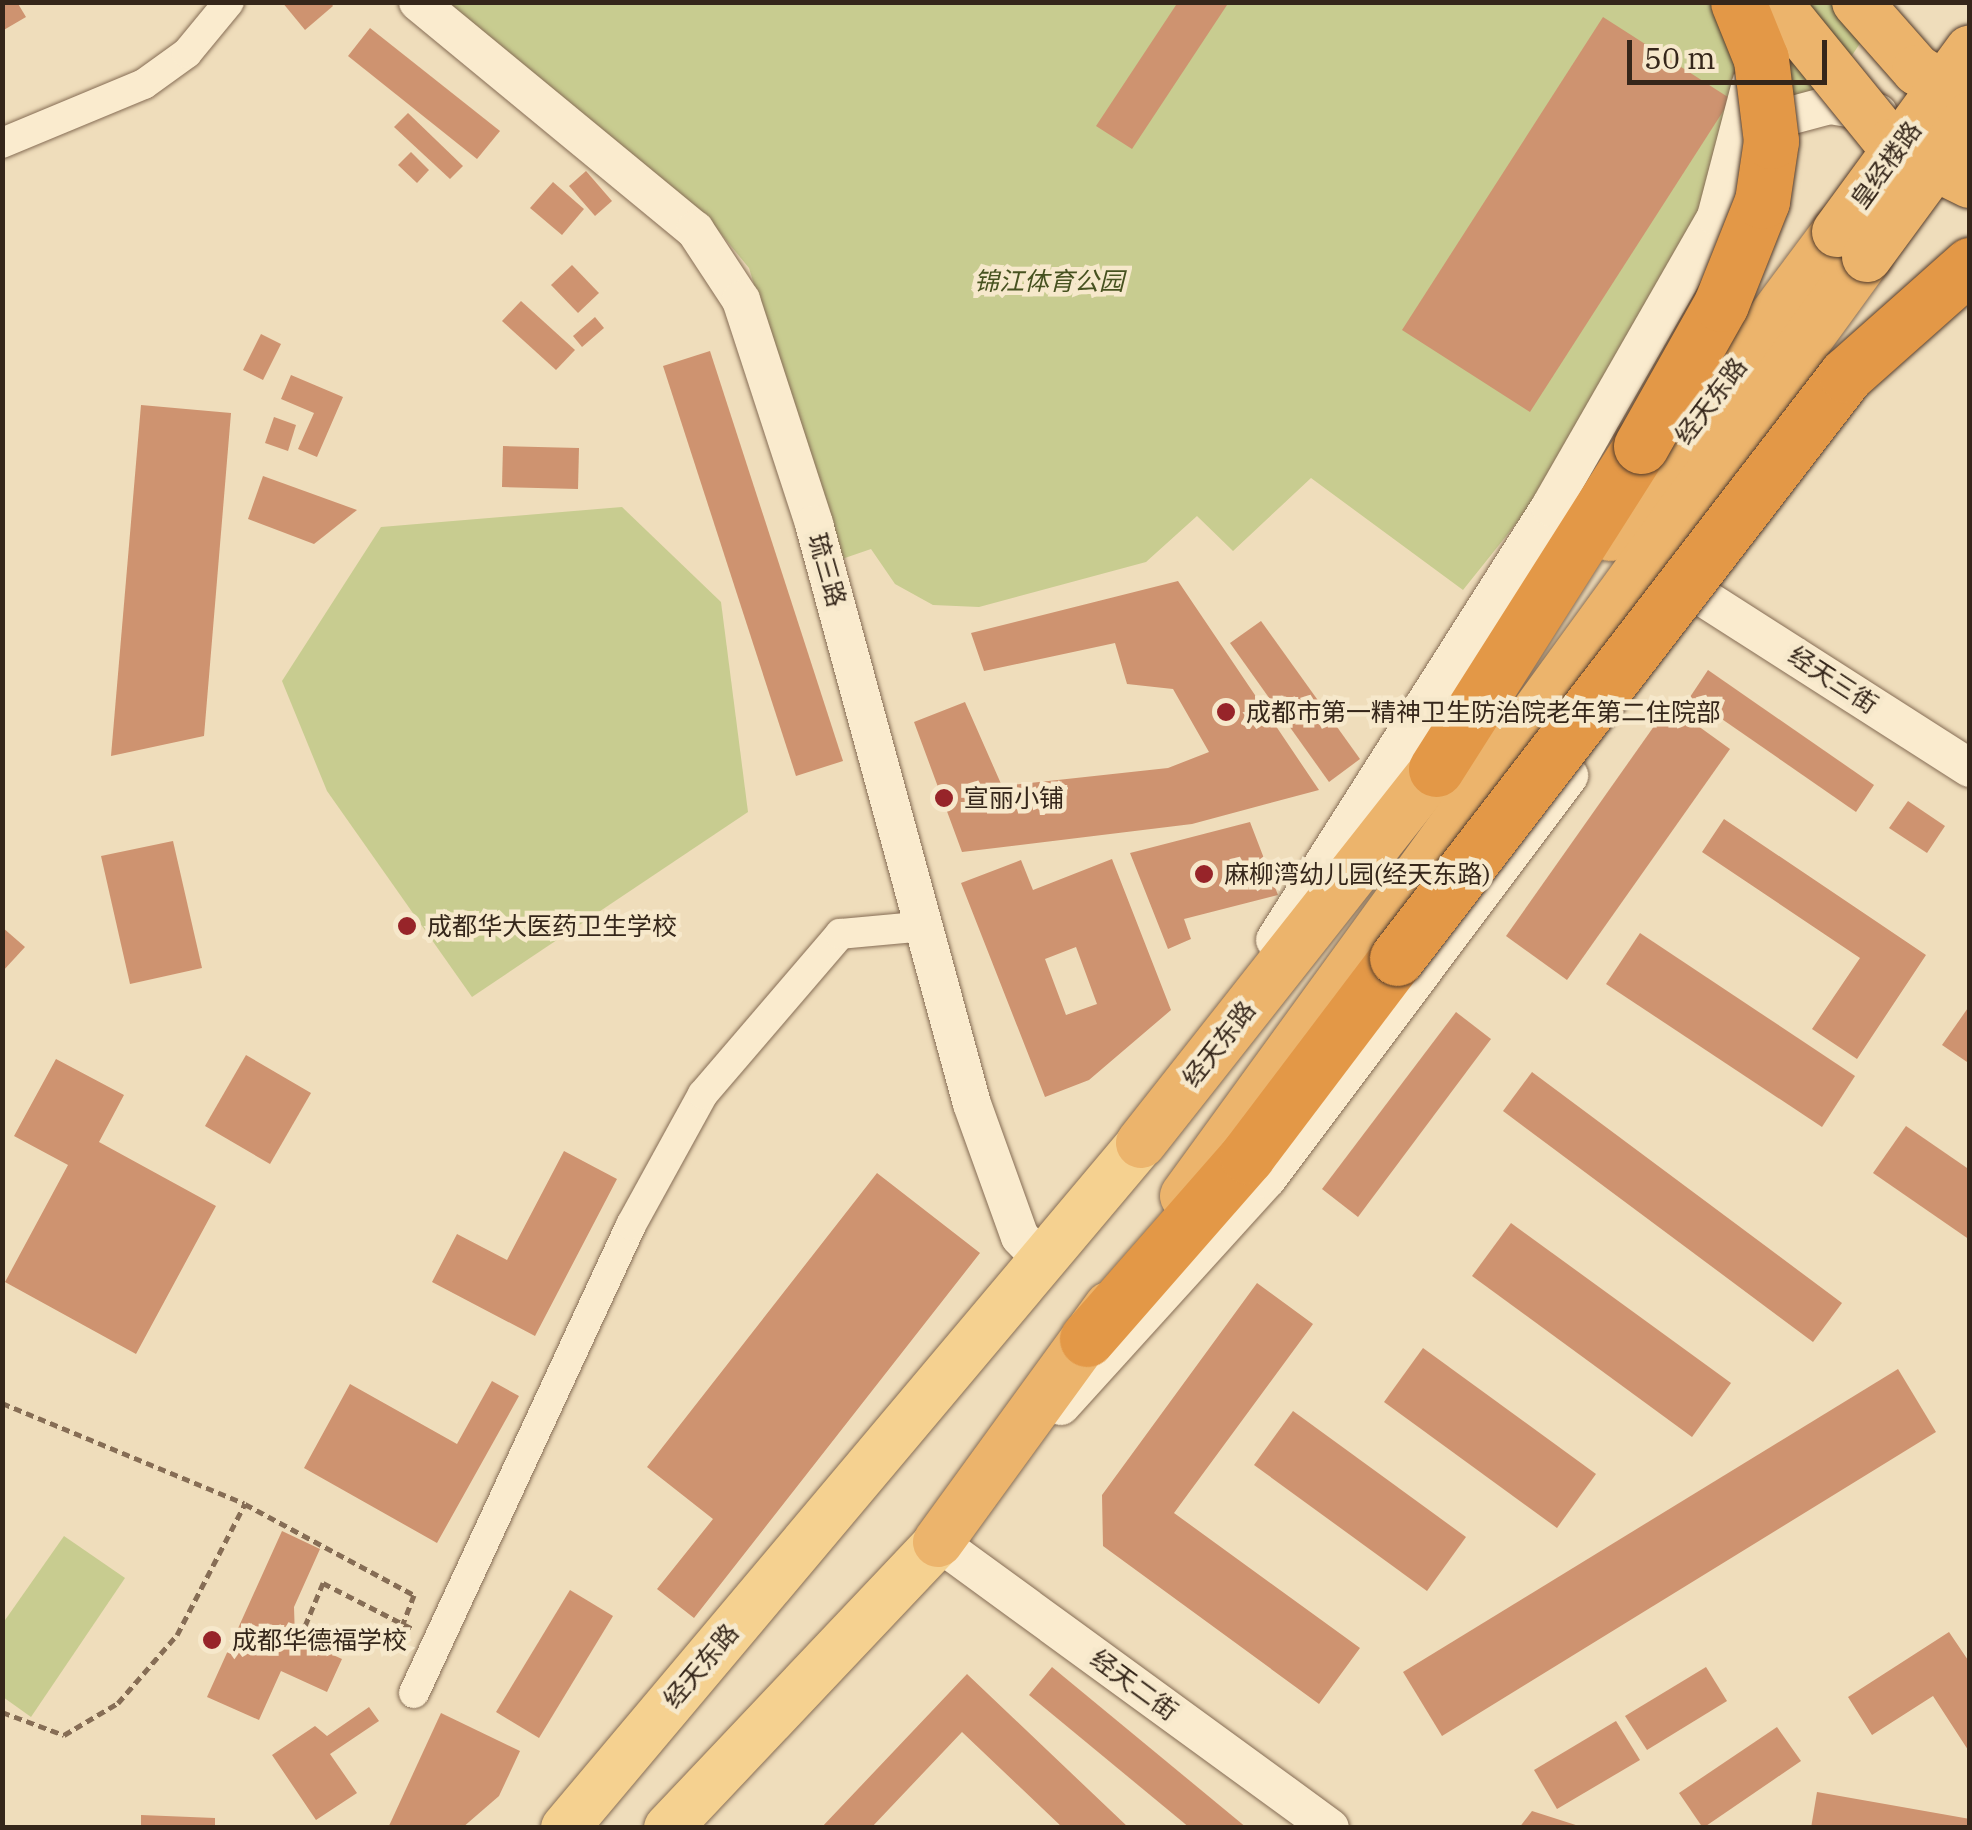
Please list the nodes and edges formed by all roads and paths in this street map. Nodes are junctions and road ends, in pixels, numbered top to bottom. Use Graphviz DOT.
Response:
graph roads {
  1 [pos="229,2"];
  2 [pos="418,2"];
  3 [pos="1857,2"];
  4 [pos="1767,3"];
  5 [pos="1970,50"];
  6 [pos="1970,102"];
  7 [pos="1970,117"];
  8 [pos="1744,129"];
  9 [pos="2,143"];
  10 [pos="1970,183"];
  11 [pos="1970,199"];
  12 [pos="1970,234"];
  13 [pos="1852,244"];
  14 [pos="1968,275"];
  15 [pos="1696,593"];
  16 [pos="1970,768"];
  17 [pos="1436,769"];
  18 [pos="927,926"];
  19 [pos="1141,1143"];
  20 [pos="1042,1260"];
  21 [pos="1087,1339"];
  22 [pos="2,1404"];
  23 [pos="245,1504"];
  24 [pos="938,1542"];
  25 [pos="403,1624"];
  26 [pos="305,1626"];
  27 [pos="442,1637"];
  28 [pos="414,1693"];
  29 [pos="2,1712"];
  30 [pos="565,1828"];
  31 [pos="668,1828"];
  32 [pos="1330,1828"];
  1 -- 9 [label="street"];
  2 -- 18 [label="street, 琉三路"];
  3 -- 6 [label="highway, bridge"];
  4 -- 8 [label="street"];
  4 -- 10 [label="highway, bridge"];
  4 -- 17 [label="highway, bridge"];
  5 -- 13 [label="highway, 皇经楼路, bridge"];
  7 -- 13 [label="highway, 皇经楼路, bridge"];
  8 -- 11 [label="street"];
  8 -- 19 [label="street"];
  12 -- 14 [label="street"];
  13 -- 17 [label="highway, 经天东路"];
  13 -- 21 [label="highway, 经天东路"];
  14 -- 15 [label="street"];
  14 -- 21 [label="highway, bridge"];
  15 -- 16 [label="street, 经天三街"];
  15 -- 24 [label="street"];
  17 -- 19 [label="highway, 经天东路"];
  18 -- 20 [label="street, 琉三路"];
  18 -- 27 [label="street"];
  19 -- 20 [label="main road, 经天东路"];
  20 -- 30 [label="main road, 经天东路"];
  21 -- 24 [label="highway, 经天东路"];
  22 -- 23 [label="path"];
  23 -- 25 [label="path"];
  23 -- 29 [label="path"];
  24 -- 31 [label="main road, 经天东路"];
  24 -- 32 [label="street, 经天二街"];
  25 -- 26 [label="path"];
  25 -- 27 [label="path"];
  27 -- 28 [label="street"];
}
